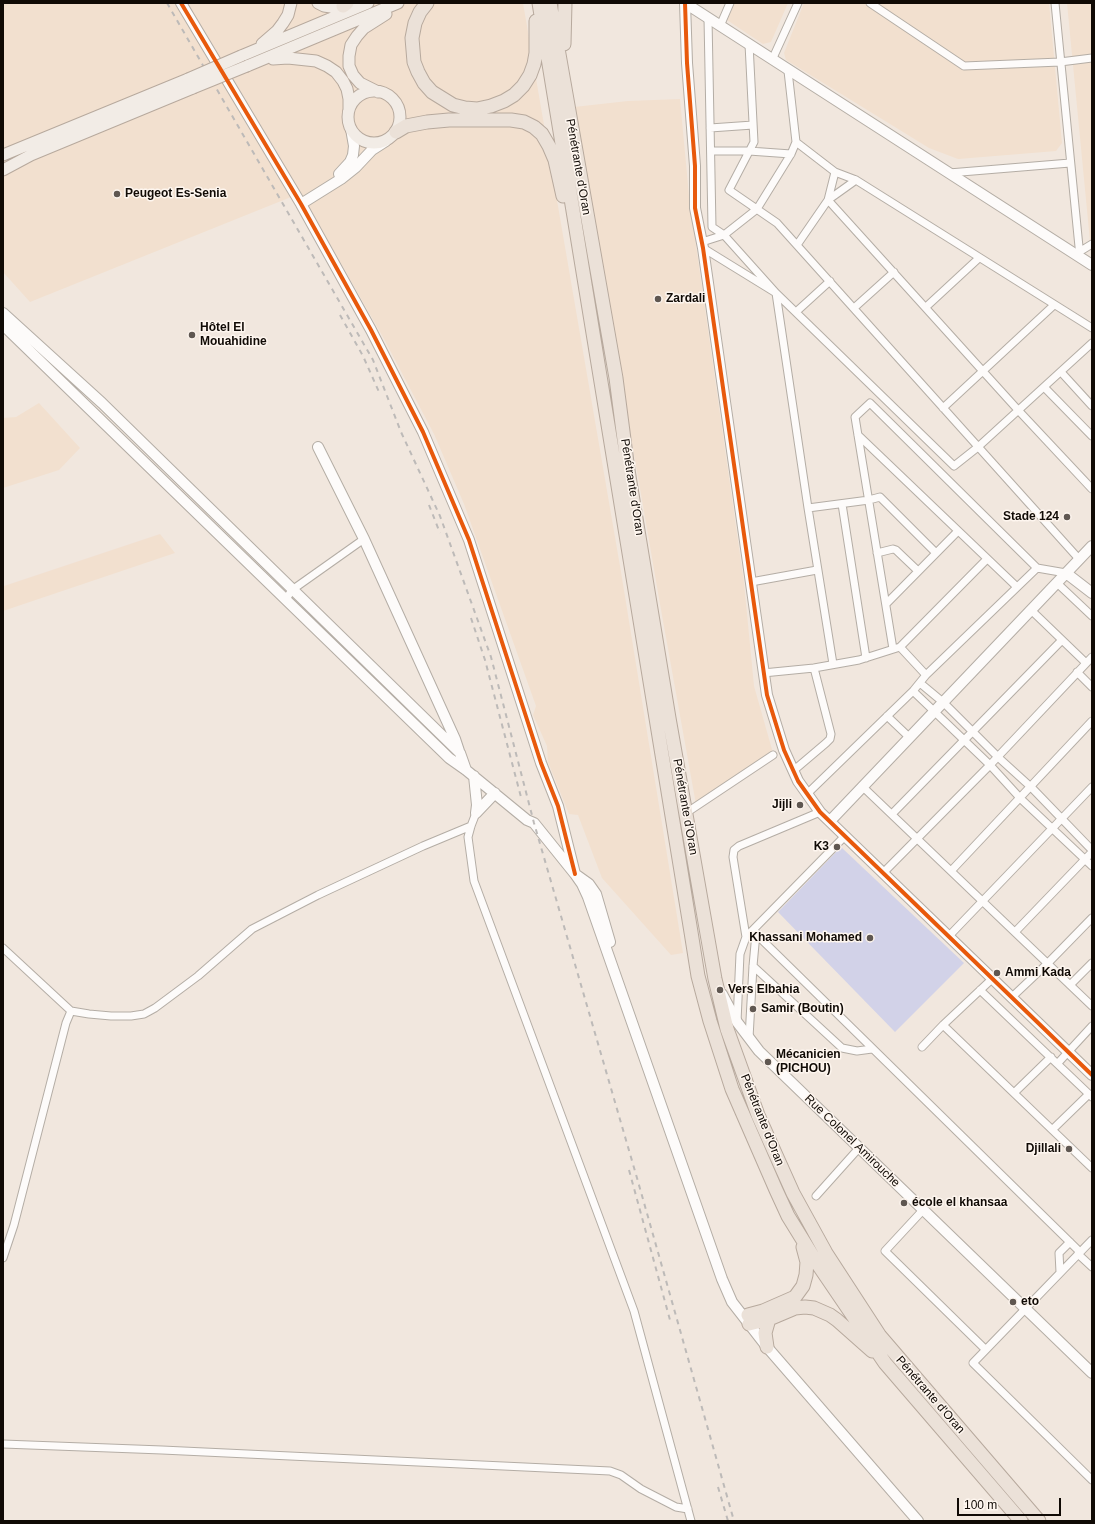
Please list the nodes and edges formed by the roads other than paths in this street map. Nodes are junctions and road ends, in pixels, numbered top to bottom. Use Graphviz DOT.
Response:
graph roads {
  1 [pos="181,3"];
  2 [pos="291,3"];
  3 [pos="318,3"];
  4 [pos="360,3"];
  5 [pos="368,3"];
  6 [pos="398,3"];
  7 [pos="405,3"];
  8 [pos="427,3"];
  9 [pos="536,3"];
  10 [pos="539,3"];
  11 [pos="550,3"];
  12 [pos="565,3"];
  13 [pos="685,3"];
  14 [pos="730,3"];
  15 [pos="798,3"];
  16 [pos="870,3"];
  17 [pos="1055,3"];
  18 [pos="345,4"];
  19 [pos="708,18"];
  20 [pos="323,22"];
  21 [pos="720,26"];
  22 [pos="749,44"];
  23 [pos="245,58"];
  24 [pos="1092,58"];
  25 [pos="772,60"];
  26 [pos="259,61"];
  27 [pos="1060,62"];
  28 [pos="788,71"];
  29 [pos="190,83"];
  30 [pos="378,92"];
  31 [pos="565,94"];
  32 [pos="348,113"];
  33 [pos="753,125"];
  34 [pos="710,128"];
  35 [pos="351,129"];
  36 [pos="391,136"];
  37 [pos="796,142"];
  38 [pos="711,151"];
  39 [pos="749,151"];
  40 [pos="791,154"];
  41 [pos="3,155"];
  42 [pos="1070,163"];
  43 [pos="3,170"];
  44 [pos="835,172"];
  45 [pos="949,173"];
  46 [pos="856,180"];
  47 [pos="828,200"];
  48 [pos="299,202"];
  49 [pos="757,209"];
  50 [pos="724,235"];
  51 [pos="1092,244"];
  52 [pos="702,245"];
  53 [pos="797,245"];
  54 [pos="1079,255"];
  55 [pos="979,258"];
  56 [pos="1092,265"];
  57 [pos="894,272"];
  58 [pos="830,281"];
  59 [pos="776,293"];
  60 [pos="588,303"];
  61 [pos="1054,305"];
  62 [pos="926,307"];
  63 [pos="854,308"];
  64 [pos="796,312"];
  65 [pos="3,313"];
  66 [pos="3,325"];
  67 [pos="1092,328"];
  68 [pos="1092,343"];
  69 [pos="983,371"];
  70 [pos="1061,372"];
  71 [pos="1044,387"];
  72 [pos="102,403"];
  73 [pos="1092,406"];
  74 [pos="943,408"];
  75 [pos="1018,410"];
  76 [pos="92,411"];
  77 [pos="858,436"];
  78 [pos="1092,436"];
  79 [pos="318,447"];
  80 [pos="978,447"];
  81 [pos="1092,489"];
  82 [pos="869,500"];
  83 [pos="842,504"];
  84 [pos="808,508"];
  85 [pos="958,531"];
  86 [pos="364,539"];
  87 [pos="1092,546"];
  88 [pos="877,553"];
  89 [pos="936,553"];
  90 [pos="987,559"];
  91 [pos="1079,560"];
  92 [pos="1037,568"];
  93 [pos="817,570"];
  94 [pos="918,571"];
  95 [pos="1066,573"];
  96 [pos="750,582"];
  97 [pos="1057,583"];
  98 [pos="1017,587"];
  99 [pos="292,590"];
  100 [pos="1092,593"];
  101 [pos="286,599"];
  102 [pos="886,604"];
  103 [pos="1031,610"];
  104 [pos="1092,616"];
  105 [pos="1062,640"];
  106 [pos="896,648"];
  107 [pos="1092,657"];
  108 [pos="866,658"];
  109 [pos="1086,663"];
  110 [pos="832,664"];
  111 [pos="814,668"];
  112 [pos="1077,672"];
  113 [pos="763,673"];
  114 [pos="926,675"];
  115 [pos="920,683"];
  116 [pos="1092,687"];
  117 [pos="912,691"];
  118 [pos="944,703"];
  119 [pos="935,712"];
  120 [pos="887,716"];
  121 [pos="1092,721"];
  122 [pos="972,731"];
  123 [pos="910,738"];
  124 [pos="964,741"];
  125 [pos="460,753"];
  126 [pos="772,755"];
  127 [pos="997,756"];
  128 [pos="990,765"];
  129 [pos="793,771"];
  130 [pos="470,773"];
  131 [pos="1029,786"];
  132 [pos="863,787"];
  133 [pos="1092,787"];
  134 [pos="496,793"];
  135 [pos="807,794"];
  136 [pos="1019,797"];
  137 [pos="820,812"];
  138 [pos="476,813"];
  139 [pos="686,813"];
  140 [pos="892,814"];
  141 [pos="1061,818"];
  142 [pos="830,821"];
  143 [pos="471,826"];
  144 [pos="1052,828"];
  145 [pos="845,836"];
  146 [pos="917,838"];
  147 [pos="1092,851"];
  148 [pos="1085,859"];
  149 [pos="1092,866"];
  150 [pos="951,871"];
  151 [pos="883,872"];
  152 [pos="575,874"];
  153 [pos="981,901"];
  154 [pos="1092,918"];
  155 [pos="760,923"];
  156 [pos="1015,932"];
  157 [pos="756,934"];
  158 [pos="949,936"];
  159 [pos="746,937"];
  160 [pos="3,948"];
  161 [pos="1048,963"];
  162 [pos="1092,963"];
  163 [pos="753,966"];
  164 [pos="993,978"];
  165 [pos="715,979"];
  166 [pos="1070,985"];
  167 [pos="980,990"];
  168 [pos="738,996"];
  169 [pos="724,997"];
  170 [pos="1012,997"];
  171 [pos="1092,1006"];
  172 [pos="71,1011"];
  173 [pos="737,1022"];
  174 [pos="943,1025"];
  175 [pos="1092,1026"];
  176 [pos="749,1038"];
  177 [pos="922,1047"];
  178 [pos="872,1049"];
  179 [pos="1068,1051"];
  180 [pos="1051,1057"];
  181 [pos="1058,1063"];
  182 [pos="1092,1075"];
  183 [pos="1014,1093"];
  184 [pos="1090,1095"];
  185 [pos="1053,1129"];
  186 [pos="859,1148"];
  187 [pos="1092,1168"];
  188 [pos="816,1196"];
  189 [pos="923,1210"];
  190 [pos="788,1216"];
  191 [pos="1092,1240"];
  192 [pos="1070,1242"];
  193 [pos="1079,1253"];
  194 [pos="3,1258"];
  195 [pos="1092,1267"];
  196 [pos="1060,1272"];
  197 [pos="1025,1309"];
  198 [pos="769,1319"];
  199 [pos="747,1321"];
  200 [pos="767,1347"];
  201 [pos="985,1349"];
  202 [pos="885,1363"];
  203 [pos="1092,1373"];
  204 [pos="3,1444"];
  205 [pos="1092,1480"];
  206 [pos="688,1510"];
  207 [pos="691,1521"];
  208 [pos="918,1521"];
  209 [pos="1021,1521"];
  210 [pos="1039,1521"];
  1 -- 48 [label="street"];
  2 -- 23 [label="main road"];
  3 -- 18 [label="main road"];
  4 -- 18 [label="main road"];
  5 -- 20 [label="main road"];
  6 -- 26 [label="main road"];
  7 -- 30 [label="main road"];
  8 -- 9 [label="highway"];
  10 -- 60 [label="highway, Pénétrante d'Oran"];
  11 -- 31 [label="highway, Pénétrante d'Oran"];
  12 -- 31 [label="highway"];
  13 -- 19 [label="street"];
  13 -- 52 [label="street"];
  14 -- 21 [label="street"];
  15 -- 25 [label="street"];
  16 -- 27 [label="street"];
  17 -- 27 [label="street"];
  18 -- 20 [label="main road"];
  19 -- 21 [label="street"];
  19 -- 34 [label="street"];
  20 -- 23 [label="main road"];
  21 -- 22 [label="street"];
  22 -- 25 [label="street"];
  22 -- 33 [label="street"];
  23 -- 26 [label="main road"];
  23 -- 29 [label="main road, bridge"];
  24 -- 27 [label="street"];
  25 -- 28 [label="street"];
  26 -- 32 [label="main road"];
  27 -- 42 [label="street"];
  28 -- 37 [label="street"];
  28 -- 45 [label="street"];
  29 -- 41 [label="main road"];
  29 -- 43 [label="main road"];
  30 -- 32 [label="main road"];
  30 -- 36 [label="main road"];
  31 -- 139 [label="highway, Pénétrante d'Oran"];
  32 -- 35 [label="main road"];
  33 -- 34 [label="street"];
  33 -- 39 [label="street"];
  34 -- 38 [label="street"];
  35 -- 36 [label="main road"];
  35 -- 48 [label="street"];
  36 -- 48 [label="street"];
  36 -- 60 [label="highway"];
  37 -- 40 [label="street"];
  37 -- 44 [label="street"];
  38 -- 39 [label="street"];
  38 -- 50 [label="street"];
  39 -- 40 [label="street"];
  39 -- 49 [label="street"];
  40 -- 49 [label="street"];
  42 -- 45 [label="street"];
  42 -- 54 [label="street"];
  44 -- 46 [label="street"];
  44 -- 47 [label="street"];
  45 -- 54 [label="street"];
  46 -- 47 [label="street"];
  46 -- 55 [label="street"];
  47 -- 53 [label="street"];
  47 -- 57 [label="street"];
  48 -- 152 [label="street"];
  49 -- 50 [label="street"];
  49 -- 53 [label="street"];
  50 -- 52 [label="street"];
  50 -- 59 [label="street"];
  51 -- 54 [label="street"];
  52 -- 59 [label="street"];
  52 -- 96 [label="street"];
  53 -- 58 [label="street"];
  54 -- 56 [label="street"];
  55 -- 61 [label="street"];
  55 -- 62 [label="street"];
  57 -- 62 [label="street"];
  57 -- 63 [label="street"];
  58 -- 63 [label="street"];
  58 -- 64 [label="street"];
  59 -- 64 [label="street"];
  59 -- 84 [label="street"];
  60 -- 190 [label="highway, Pénétrante d'Oran"];
  61 -- 67 [label="street"];
  61 -- 69 [label="street"];
  62 -- 69 [label="street"];
  63 -- 74 [label="street"];
  64 -- 80 [label="street"];
  65 -- 72 [label="street"];
  66 -- 76 [label="street"];
  68 -- 70 [label="street"];
  69 -- 74 [label="street"];
  69 -- 75 [label="street"];
  70 -- 71 [label="street"];
  70 -- 73 [label="street"];
  71 -- 75 [label="street"];
  71 -- 78 [label="street"];
  72 -- 76 [label="street"];
  72 -- 99 [label="street"];
  74 -- 80 [label="street"];
  75 -- 80 [label="street"];
  75 -- 81 [label="street"];
  76 -- 101 [label="street"];
  77 -- 82 [label="street"];
  77 -- 85 [label="street"];
  77 -- 92 [label="street"];
  79 -- 86 [label="street"];
  80 -- 91 [label="street"];
  82 -- 83 [label="street"];
  82 -- 88 [label="street"];
  82 -- 89 [label="street"];
  83 -- 84 [label="street"];
  83 -- 108 [label="street"];
  84 -- 93 [label="street"];
  85 -- 89 [label="street"];
  85 -- 90 [label="street"];
  86 -- 99 [label="street"];
  86 -- 125 [label="street"];
  87 -- 91 [label="street"];
  88 -- 94 [label="street"];
  88 -- 102 [label="street"];
  89 -- 94 [label="street"];
  90 -- 98 [label="street"];
  90 -- 106 [label="street"];
  91 -- 95 [label="street"];
  92 -- 95 [label="street"];
  92 -- 98 [label="street"];
  93 -- 96 [label="street"];
  93 -- 110 [label="street"];
  94 -- 102 [label="street"];
  95 -- 97 [label="street"];
  95 -- 100 [label="street"];
  96 -- 113 [label="street"];
  97 -- 103 [label="street"];
  97 -- 104 [label="street"];
  98 -- 114 [label="street"];
  99 -- 101 [label="street"];
  99 -- 125 [label="street"];
  101 -- 130 [label="street"];
  102 -- 106 [label="street"];
  103 -- 105 [label="street"];
  103 -- 118 [label="street"];
  105 -- 109 [label="street"];
  105 -- 122 [label="street"];
  106 -- 108 [label="street"];
  106 -- 114 [label="street"];
  107 -- 109 [label="street"];
  108 -- 110 [label="street"];
  109 -- 112 [label="street"];
  110 -- 111 [label="street"];
  111 -- 113 [label="street"];
  111 -- 129 [label="street"];
  112 -- 116 [label="street"];
  112 -- 127 [label="street"];
  113 -- 129 [label="street"];
  114 -- 115 [label="street"];
  115 -- 117 [label="street"];
  115 -- 118 [label="street"];
  117 -- 119 [label="street"];
  117 -- 120 [label="street"];
  118 -- 119 [label="street"];
  118 -- 122 [label="street"];
  119 -- 123 [label="street"];
  119 -- 124 [label="street"];
  120 -- 123 [label="street"];
  120 -- 135 [label="street"];
  121 -- 131 [label="street"];
  122 -- 124 [label="street"];
  122 -- 127 [label="street"];
  123 -- 132 [label="street"];
  124 -- 128 [label="street"];
  124 -- 140 [label="street"];
  125 -- 130 [label="street"];
  126 -- 139 [label="street"];
  127 -- 128 [label="street"];
  127 -- 131 [label="street"];
  128 -- 136 [label="street"];
  128 -- 146 [label="street"];
  129 -- 135 [label="street"];
  130 -- 134 [label="street"];
  130 -- 138 [label="street"];
  131 -- 136 [label="street"];
  131 -- 141 [label="street"];
  132 -- 140 [label="street"];
  132 -- 142 [label="street"];
  133 -- 141 [label="street"];
  134 -- 138 [label="street"];
  134 -- 152 [label="street"];
  135 -- 137 [label="street"];
  136 -- 144 [label="street"];
  136 -- 150 [label="street"];
  137 -- 142 [label="street"];
  137 -- 159 [label="street"];
  138 -- 143 [label="street"];
  139 -- 165 [label="highway, Pénétrante d'Oran"];
  140 -- 146 [label="street"];
  141 -- 144 [label="street"];
  141 -- 147 [label="street"];
  142 -- 145 [label="street"];
  143 -- 172 [label="street"];
  143 -- 206 [label="street"];
  144 -- 148 [label="street"];
  144 -- 153 [label="street"];
  145 -- 151 [label="street"];
  145 -- 155 [label="street"];
  146 -- 150 [label="street"];
  146 -- 151 [label="street"];
  147 -- 148 [label="street"];
  148 -- 149 [label="street"];
  148 -- 156 [label="street"];
  150 -- 153 [label="street"];
  151 -- 158 [label="street"];
  152 -- 199 [label="street"];
  153 -- 156 [label="street"];
  153 -- 158 [label="street"];
  154 -- 161 [label="street"];
  155 -- 157 [label="street"];
  155 -- 159 [label="street"];
  156 -- 161 [label="street"];
  157 -- 163 [label="street"];
  157 -- 178 [label="street"];
  158 -- 164 [label="street"];
  159 -- 168 [label="street"];
  160 -- 172 [label="street"];
  161 -- 166 [label="street"];
  161 -- 170 [label="street"];
  162 -- 166 [label="street"];
  163 -- 176 [label="street"];
  163 -- 178 [label="street"];
  164 -- 167 [label="street"];
  164 -- 170 [label="street"];
  165 -- 169 [label="street, Rue Colonel Amirouche"];
  165 -- 210 [label="highway, Pénétrante d'Oran"];
  166 -- 171 [label="street"];
  167 -- 174 [label="street"];
  167 -- 180 [label="street"];
  168 -- 169 [label="street"];
  168 -- 173 [label="street"];
  169 -- 173 [label="street, Rue Colonel Amirouche"];
  170 -- 179 [label="street"];
  172 -- 194 [label="street"];
  173 -- 176 [label="street, Rue Colonel Amirouche"];
  174 -- 177 [label="street"];
  174 -- 183 [label="street"];
  175 -- 179 [label="street"];
  176 -- 186 [label="street, Rue Colonel Amirouche"];
  178 -- 192 [label="street"];
  179 -- 181 [label="street"];
  179 -- 182 [label="street"];
  180 -- 181 [label="street"];
  180 -- 183 [label="street"];
  181 -- 184 [label="street"];
  183 -- 185 [label="street"];
  184 -- 185 [label="street"];
  185 -- 187 [label="street"];
  186 -- 188 [label="street"];
  186 -- 189 [label="street, Rue Colonel Amirouche"];
  189 -- 197 [label="street, Rue Colonel Amirouche"];
  189 -- 201 [label="street"];
  190 -- 199 [label="highway"];
  190 -- 202 [label="highway, Pénétrante d'Oran"];
  191 -- 193 [label="street"];
  192 -- 193 [label="street"];
  192 -- 196 [label="street"];
  193 -- 195 [label="street"];
  193 -- 196 [label="street"];
  196 -- 197 [label="street"];
  197 -- 201 [label="street"];
  197 -- 203 [label="street, Rue Colonel Amirouche"];
  198 -- 199 [label="highway"];
  198 -- 200 [label="highway"];
  198 -- 202 [label="highway"];
  199 -- 200 [label="street"];
  200 -- 208 [label="street"];
  201 -- 205 [label="street"];
  202 -- 209 [label="highway, Pénétrante d'Oran"];
  204 -- 206 [label="street"];
  206 -- 207 [label="street"];
}
